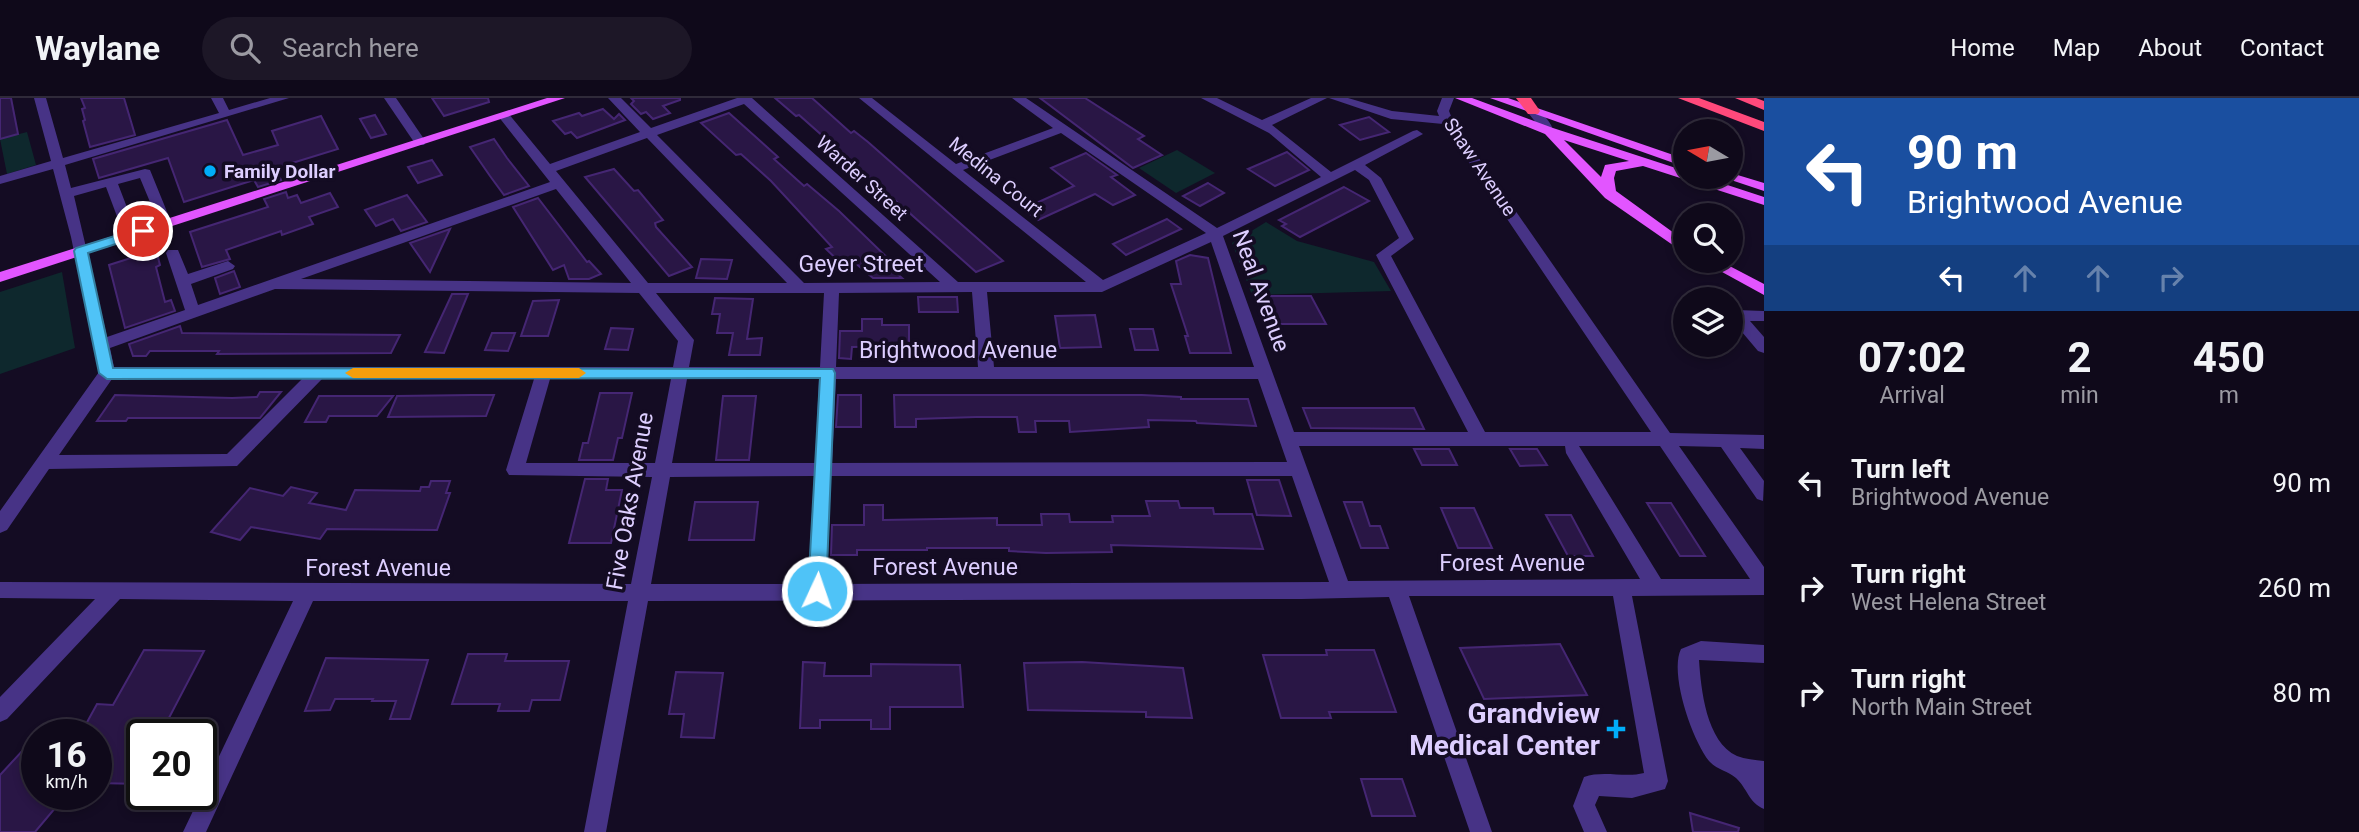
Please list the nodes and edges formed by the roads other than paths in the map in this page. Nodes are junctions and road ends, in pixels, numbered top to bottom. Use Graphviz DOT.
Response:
graph roads {
  1 [pos="40,98"];
  2 [pos="217,98"];
  3 [pos="283,98"];
  4 [pos="390,98"];
  5 [pos="559,98"];
  6 [pos="614,98"];
  7 [pos="865,98"];
  8 [pos="1018,98"];
  9 [pos="1207,98"];
  10 [pos="1321,98"];
  11 [pos="1335,98"];
  12 [pos="1448,98"];
  13 [pos="1461,98"];
  14 [pos="1496,98"];
  15 [pos="1523,98"];
  16 [pos="1685,98"];
  17 [pos="1742,98"];
  18 [pos="749,99"];
  19 [pos="538,101"];
  20 [pos="1764,106"];
  21 [pos="1533,111"];
  22 [pos="226,115"];
  23 [pos="505,116"];
  24 [pos="1447,121"];
  25 [pos="1261,125"];
  26 [pos="1764,127"];
  27 [pos="1063,128"];
  28 [pos="1549,131"];
  29 [pos="651,133"];
  30 [pos="1417,134"];
  31 [pos="420,142"];
  32 [pos="1673,159"];
  33 [pos="1356,163"];
  34 [pos="58,164"];
  35 [pos="1648,164"];
  36 [pos="956,168"];
  37 [pos="548,169"];
  38 [pos="1329,177"];
  39 [pos="0,180"];
  40 [pos="1743,181"];
  41 [pos="111,183"];
  42 [pos="559,183"];
  43 [pos="1764,187"];
  44 [pos="66,194"];
  45 [pos="1610,195"];
  46 [pos="1764,201"];
  47 [pos="157,204"];
  48 [pos="165,224"];
  49 [pos="1215,233"];
  50 [pos="1673,239"];
  51 [pos="81,251"];
  52 [pos="173,253"];
  53 [pos="228,266"];
  54 [pos="1732,273"];
  55 [pos="0,277"];
  56 [pos="183,281"];
  57 [pos="269,284"];
  58 [pos="643,287"];
  59 [pos="800,287"];
  60 [pos="832,287"];
  61 [pos="954,287"];
  62 [pos="979,287"];
  63 [pos="1102,287"];
  64 [pos="1764,290"];
  65 [pos="193,312"];
  66 [pos="1764,316"];
  67 [pos="101,345"];
  68 [pos="1764,347"];
  69 [pos="107,373"];
  70 [pos="318,373"];
  71 [pos="544,373"];
  72 [pos="680,373"];
  73 [pos="828,373"];
  74 [pos="986,373"];
  75 [pos="1263,373"];
  76 [pos="1287,439"];
  77 [pos="1480,439"];
  78 [pos="1666,439"];
  79 [pos="1725,440"];
  80 [pos="1764,442"];
  81 [pos="1572,449"];
  82 [pos="44,462"];
  83 [pos="1298,470"];
  84 [pos="662,471"];
  85 [pos="823,471"];
  86 [pos="1763,494"];
  87 [pos="0,525"];
  88 [pos="1764,585"];
  89 [pos="1621,587"];
  90 [pos="1655,587"];
  91 [pos="1396,588"];
  92 [pos="0,590"];
  93 [pos="116,590"];
  94 [pos="640,590"];
  95 [pos="1341,590"];
  96 [pos="817,591"];
  97 [pos="307,593"];
  98 [pos="1764,654"];
  99 [pos="0,712"];
  100 [pos="1754,770"];
  101 [pos="1764,797"];
  102 [pos="194,832"];
  103 [pos="595,832"];
  104 [pos="1481,832"];
  105 [pos="1596,832"];
  1 -- 34 [label="street"];
  2 -- 22 [label="street"];
  3 -- 22 [label="street"];
  4 -- 31 [label="street"];
  5 -- 19 [label="main road"];
  6 -- 29 [label="street"];
  7 -- 36 [label="street, Medina Court"];
  8 -- 27 [label="street, Neal Avenue"];
  9 -- 25 [label="street"];
  10 -- 25 [label="street"];
  11 -- 24 [label="street"];
  12 -- 24 [label="street, Shaw Avenue"];
  13 -- 28 [label="main road"];
  14 -- 21 [label="main road"];
  15 -- 21 [label="highway"];
  16 -- 26 [label="highway"];
  17 -- 20 [label="highway"];
  18 -- 29 [label="street"];
  18 -- 61 [label="street, Warder Street"];
  19 -- 23 [label="main road"];
  21 -- 28 [label="street"];
  21 -- 32 [label="main road"];
  22 -- 34 [label="street"];
  23 -- 31 [label="main road"];
  23 -- 37 [label="street, Five Oaks Avenue"];
  24 -- 78 [label="street, Shaw Avenue"];
  25 -- 38 [label="street"];
  27 -- 36 [label="street"];
  27 -- 49 [label="street, Neal Avenue"];
  28 -- 35 [label="main road"];
  28 -- 45 [label="main road"];
  29 -- 37 [label="street"];
  29 -- 59 [label="street"];
  30 -- 33 [label="street, Geyer Street"];
  31 -- 48 [label="main road"];
  33 -- 38 [label="street, Geyer Street"];
  33 -- 77 [label="street"];
  34 -- 39 [label="street"];
  34 -- 44 [label="street"];
  35 -- 45 [label="main road"];
  35 -- 46 [label="main road"];
  36 -- 63 [label="street, Medina Court"];
  37 -- 42 [label="street, Five Oaks Avenue"];
  38 -- 49 [label="street, Geyer Street"];
  40 -- 43 [label="main road"];
  41 -- 44 [label="street"];
  41 -- 47 [label="street"];
  41 -- 47 [label="street"];
  42 -- 57 [label="street"];
  42 -- 58 [label="street, Five Oaks Avenue"];
  44 -- 51 [label="street"];
  45 -- 50 [label="main road"];
  47 -- 48 [label="street"];
  48 -- 51 [label="main road"];
  49 -- 63 [label="street, Geyer Street"];
  49 -- 75 [label="street, Neal Avenue"];
  51 -- 55 [label="main road"];
  51 -- 67 [label="street"];
  52 -- 56 [label="street"];
  53 -- 56 [label="street"];
  54 -- 64 [label="main road"];
  56 -- 65 [label="street"];
  57 -- 58 [label="street, Geyer Street"];
  57 -- 65 [label="street"];
  58 -- 59 [label="street, Geyer Street"];
  58 -- 72 [label="street, Five Oaks Avenue"];
  59 -- 60 [label="street, Geyer Street"];
  60 -- 61 [label="street, Geyer Street"];
  60 -- 73 [label="street"];
  61 -- 62 [label="street, Geyer Street"];
  62 -- 63 [label="street, Geyer Street"];
  62 -- 74 [label="street"];
  65 -- 67 [label="street"];
  66 -- 68 [label="street"];
  67 -- 69 [label="street"];
  69 -- 70 [label="street, Brightwood Avenue"];
  69 -- 82 [label="street"];
  70 -- 71 [label="street, Brightwood Avenue"];
  70 -- 82 [label="street"];
  71 -- 72 [label="street, Brightwood Avenue"];
  71 -- 84 [label="street"];
  72 -- 73 [label="street, Brightwood Avenue"];
  72 -- 84 [label="street, Five Oaks Avenue"];
  73 -- 74 [label="street, Brightwood Avenue"];
  73 -- 85 [label="street"];
  74 -- 75 [label="street, Brightwood Avenue"];
  75 -- 76 [label="street, Neal Avenue"];
  76 -- 77 [label="street"];
  76 -- 83 [label="street, Neal Avenue"];
  77 -- 78 [label="street"];
  78 -- 79 [label="street"];
  78 -- 88 [label="street"];
  79 -- 80 [label="street"];
  79 -- 86 [label="street"];
  81 -- 90 [label="street"];
  82 -- 87 [label="street"];
  83 -- 85 [label="street"];
  83 -- 95 [label="street, Neal Avenue"];
  84 -- 85 [label="street"];
  84 -- 94 [label="street, Five Oaks Avenue"];
  85 -- 96 [label="street"];
  88 -- 90 [label="street, Forest Avenue"];
  89 -- 90 [label="street, Forest Avenue"];
  89 -- 91 [label="street, Forest Avenue"];
  89 -- 105 [label="street"];
  91 -- 95 [label="street, Forest Avenue"];
  91 -- 104 [label="street"];
  92 -- 93 [label="street, Forest Avenue"];
  93 -- 97 [label="street, Forest Avenue"];
  93 -- 99 [label="street"];
  94 -- 96 [label="street, Forest Avenue"];
  94 -- 97 [label="street, Forest Avenue"];
  94 -- 103 [label="street, Five Oaks Avenue"];
  95 -- 96 [label="street, Forest Avenue"];
  97 -- 102 [label="street"];
  98 -- 100 [label="street"];
  100 -- 101 [label="street"];
}
